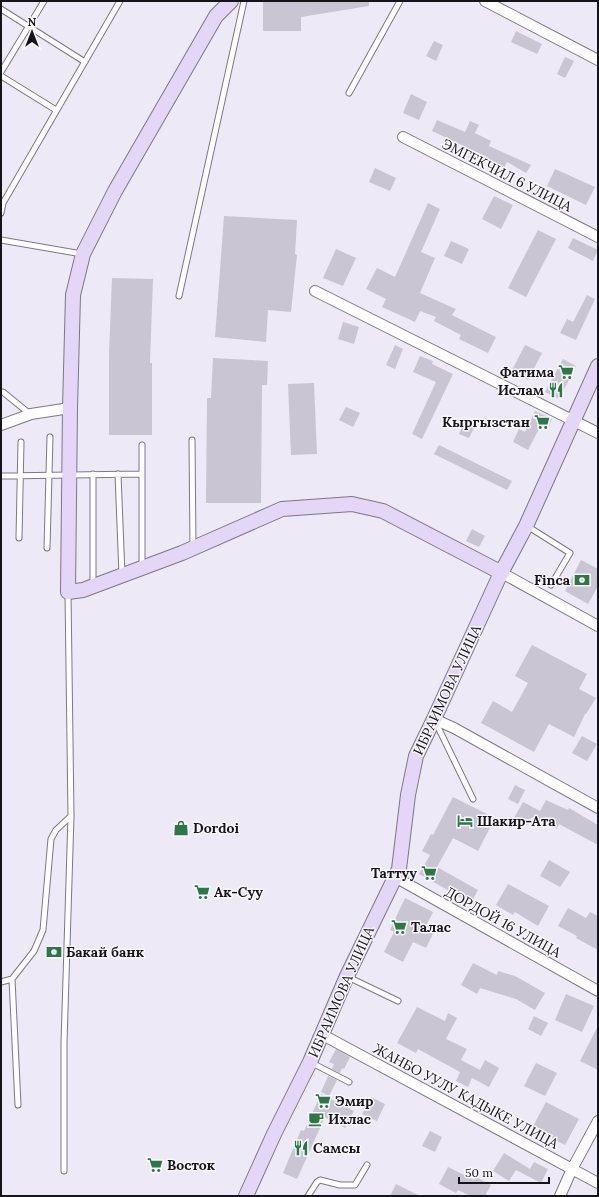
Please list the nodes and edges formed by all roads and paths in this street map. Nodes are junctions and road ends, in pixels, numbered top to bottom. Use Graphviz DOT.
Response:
graph roads {
  1 [pos="44,1"];
  2 [pos="120,1"];
  3 [pos="231,1"];
  4 [pos="244,1"];
  5 [pos="400,1"];
  6 [pos="485,1"];
  7 [pos="1,9"];
  8 [pos="29,26"];
  9 [pos="598,60"];
  10 [pos="85,62"];
  11 [pos="1,72"];
  12 [pos="1,76"];
  13 [pos="348,93"];
  14 [pos="56,110"];
  15 [pos="403,137"];
  16 [pos="2,202"];
  17 [pos="1,213"];
  18 [pos="598,237"];
  19 [pos="1,240"];
  20 [pos="83,254"];
  21 [pos="315,291"];
  22 [pos="180,296"];
  23 [pos="598,366"];
  24 [pos="1,392"];
  25 [pos="70,408"];
  26 [pos="31,414"];
  27 [pos="572,421"];
  28 [pos="1,425"];
  29 [pos="598,433"];
  30 [pos="50,437"];
  31 [pos="192,440"];
  32 [pos="21,442"];
  33 [pos="142,445"];
  34 [pos="50,474"];
  35 [pos="69,474"];
  36 [pos="93,474"];
  37 [pos="118,474"];
  38 [pos="142,474"];
  39 [pos="21,475"];
  40 [pos="1,476"];
  41 [pos="526,526"];
  42 [pos="19,538"];
  43 [pos="47,548"];
  44 [pos="193,549"];
  45 [pos="142,568"];
  46 [pos="502,573"];
  47 [pos="122,576"];
  48 [pos="551,585"];
  49 [pos="94,586"];
  50 [pos="68,592"];
  51 [pos="598,626"];
  52 [pos="434,719"];
  53 [pos="473,799"];
  54 [pos="598,808"];
  55 [pos="71,816"];
  56 [pos="395,878"];
  57 [pos="347,976"];
  58 [pos="12,979"];
  59 [pos="1,982"];
  60 [pos="598,990"];
  61 [pos="398,1001"];
  62 [pos="321,1034"];
  63 [pos="310,1062"];
  64 [pos="349,1082"];
  65 [pos="18,1105"];
  66 [pos="598,1121"];
  67 [pos="367,1165"];
  68 [pos="572,1169"];
  69 [pos="64,1171"];
  70 [pos="598,1183"];
  71 [pos="246,1196"];
  72 [pos="308,1196"];
  73 [pos="560,1196"];
  1 -- 8 [label="lane"];
  2 -- 10 [label="lane"];
  3 -- 20 [label="street"];
  4 -- 22 [label="lane"];
  5 -- 13 [label="lane"];
  6 -- 9 [label="street"];
  7 -- 8 [label="lane"];
  8 -- 10 [label="lane"];
  8 -- 11 [label="lane"];
  10 -- 14 [label="lane"];
  12 -- 14 [label="lane"];
  14 -- 16 [label="lane"];
  15 -- 18 [label="street, ЭМГЕКЧИЛ 6 УЛИЦА"];
  16 -- 17 [label="lane"];
  19 -- 20 [label="lane"];
  20 -- 25 [label="street"];
  21 -- 27 [label="street"];
  23 -- 27 [label="street, ИБРАИМОВА УЛИЦА"];
  24 -- 26 [label="lane"];
  25 -- 26 [label="street"];
  25 -- 35 [label="street"];
  26 -- 28 [label="street"];
  27 -- 29 [label="street"];
  27 -- 41 [label="street, ИБРАИМОВА УЛИЦА"];
  30 -- 34 [label="lane"];
  31 -- 44 [label="lane"];
  32 -- 39 [label="lane"];
  33 -- 38 [label="lane"];
  34 -- 35 [label="lane"];
  34 -- 39 [label="lane"];
  34 -- 43 [label="lane"];
  35 -- 36 [label="lane"];
  35 -- 50 [label="street"];
  36 -- 37 [label="lane"];
  36 -- 49 [label="lane"];
  37 -- 38 [label="lane"];
  37 -- 47 [label="lane"];
  38 -- 45 [label="lane"];
  39 -- 40 [label="lane"];
  39 -- 42 [label="lane"];
  41 -- 46 [label="street, ИБРАИМОВА УЛИЦА"];
  41 -- 48 [label="lane"];
  44 -- 45 [label="street"];
  44 -- 46 [label="street"];
  45 -- 47 [label="street"];
  46 -- 51 [label="street"];
  46 -- 52 [label="street, ИБРАИМОВА УЛИЦА"];
  47 -- 49 [label="street"];
  49 -- 50 [label="street"];
  50 -- 55 [label="lane"];
  52 -- 53 [label="lane"];
  52 -- 54 [label="street"];
  52 -- 56 [label="street, ИБРАИМОВА УЛИЦА"];
  55 -- 58 [label="lane"];
  55 -- 69 [label="lane"];
  56 -- 57 [label="street, ИБРАИМОВА УЛИЦА"];
  56 -- 60 [label="street, ДОРДОЙ 16 УЛИЦА"];
  57 -- 61 [label="lane"];
  57 -- 62 [label="street, ИБРАИМОВА УЛИЦА"];
  58 -- 59 [label="lane"];
  58 -- 65 [label="lane"];
  62 -- 63 [label="street, ИБРАИМОВА УЛИЦА"];
  62 -- 68 [label="street, ЖАНБО УУЛУ КАДЫКЕ УЛИЦА"];
  63 -- 64 [label="lane"];
  63 -- 71 [label="street, ИБРАИМОВА УЛИЦА"];
  66 -- 68 [label="street"];
  67 -- 72 [label="lane"];
  68 -- 70 [label="street, ЖАНБО УУЛУ КАДЫКЕ УЛИЦА"];
  68 -- 73 [label="street"];
}
